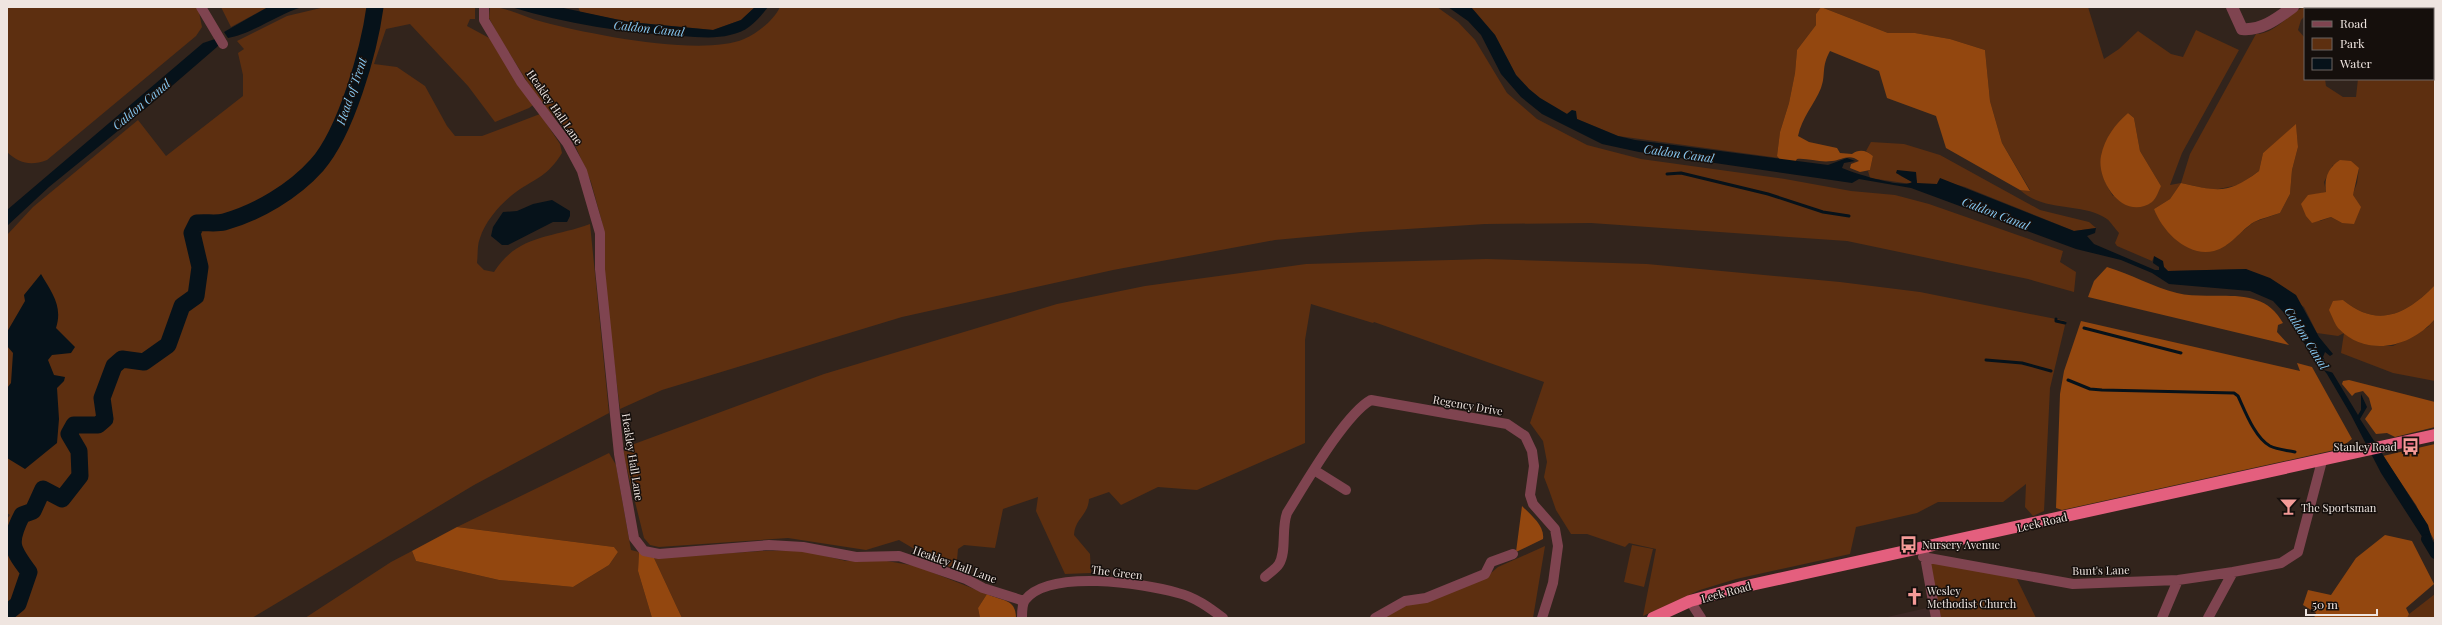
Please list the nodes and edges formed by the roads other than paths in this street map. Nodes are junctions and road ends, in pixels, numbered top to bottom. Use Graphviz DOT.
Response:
graph roads {
  1 [pos="201,7"];
  2 [pos="484,7"];
  3 [pos="2232,7"];
  4 [pos="2293,7"];
  5 [pos="223,44"];
  6 [pos="2435,436"];
  7 [pos="2322,461"];
  8 [pos="1314,470"];
  9 [pos="1346,490"];
  10 [pos="1924,553"];
  11 [pos="1513,554"];
  12 [pos="2233,572"];
  13 [pos="1265,577"];
  14 [pos="2178,580"];
  15 [pos="1690,601"];
  16 [pos="1024,602"];
  17 [pos="1022,618"];
  18 [pos="1223,618"];
  19 [pos="1375,618"];
  20 [pos="1542,618"];
  21 [pos="1653,618"];
  22 [pos="1701,618"];
  23 [pos="1936,618"];
  24 [pos="2162,618"];
  25 [pos="2208,618"];
  1 -- 5 [label="street"];
  2 -- 16 [label="street, Heakley Hall Lane"];
  3 -- 4 [label="street"];
  6 -- 7 [label="highway, Leek Road"];
  7 -- 10 [label="highway, Leek Road"];
  7 -- 12 [label="street, Bunt's Lane"];
  8 -- 9 [label="street"];
  8 -- 13 [label="street, Regency Drive"];
  8 -- 20 [label="street, Regency Drive"];
  10 -- 14 [label="street, Bunt's Lane"];
  10 -- 15 [label="highway, Leek Road"];
  10 -- 23 [label="street"];
  11 -- 19 [label="street"];
  12 -- 14 [label="street, Bunt's Lane"];
  12 -- 25 [label="street"];
  14 -- 24 [label="street"];
  15 -- 21 [label="highway, Leek Road"];
  15 -- 22 [label="street"];
  16 -- 17 [label="street"];
  16 -- 18 [label="street, The Green"];
}
